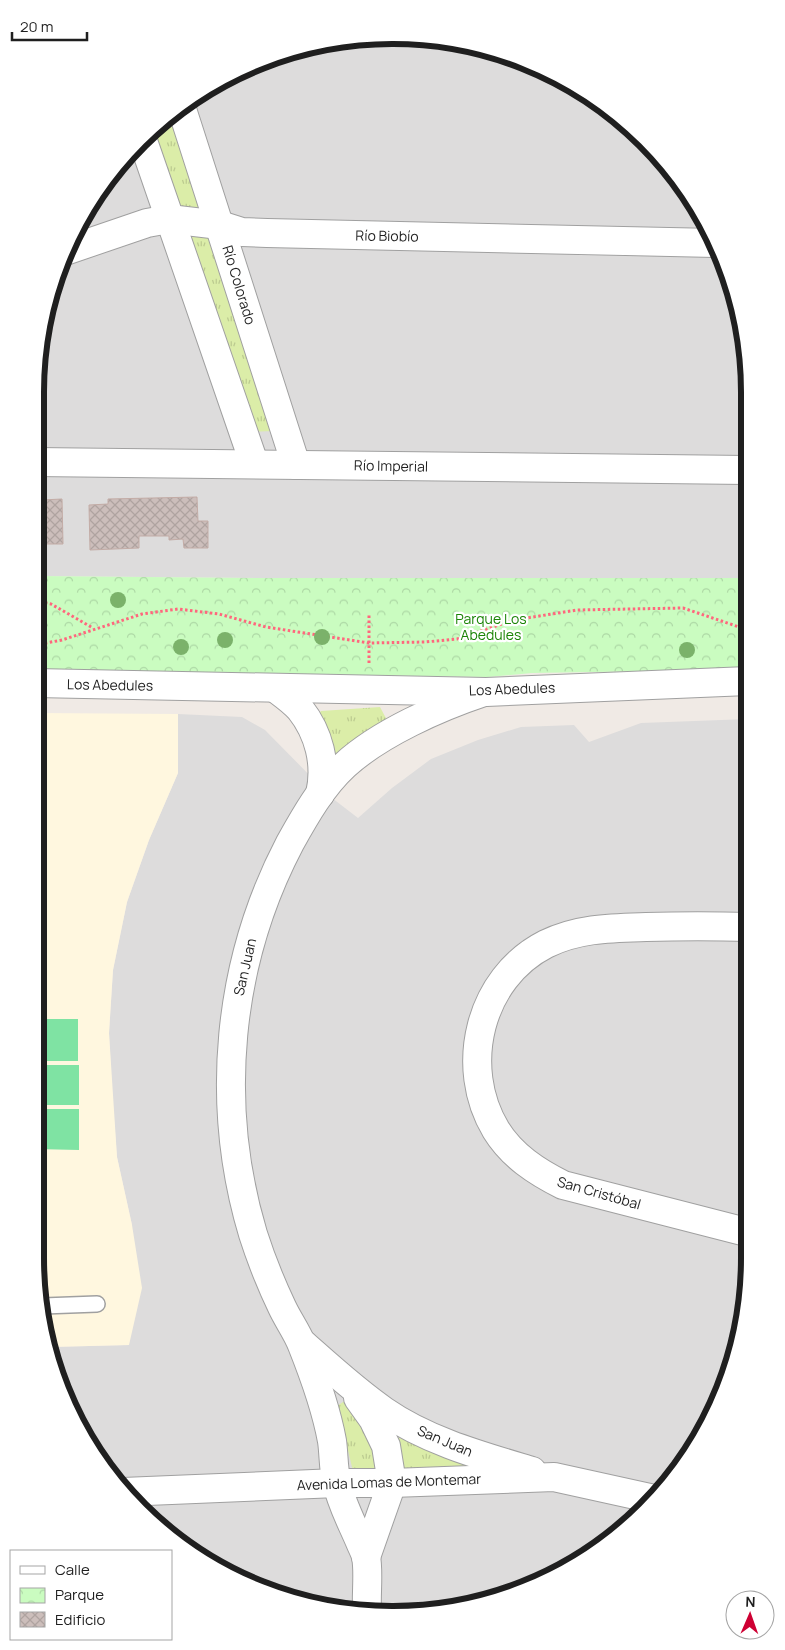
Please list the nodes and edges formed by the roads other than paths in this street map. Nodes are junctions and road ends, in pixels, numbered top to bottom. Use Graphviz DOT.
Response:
graph roads {
  1 [pos="183,114"];
  2 [pos="145,147"];
  3 [pos="169,219"];
  4 [pos="220,225"];
  5 [pos="707,243"];
  6 [pos="75,247"];
  7 [pos="44,462"];
  8 [pos="254,464"];
  9 [pos="296,465"];
  10 [pos="741,470"];
  11 [pos="741,681"];
  12 [pos="44,683"];
  13 [pos="275,688"];
  14 [pos="486,692"];
  15 [pos="320,794"];
  16 [pos="741,927"];
  17 [pos="741,1230"];
  18 [pos="98,1304"];
  19 [pos="47,1306"];
  20 [pos="301,1342"];
  21 [pos="347,1382"];
  22 [pos="554,1478"];
  23 [pos="336,1483"];
  24 [pos="392,1483"];
  25 [pos="134,1492"];
  26 [pos="645,1497"];
  27 [pos="366,1557"];
  28 [pos="367,1606"];
  1 -- 4 [label="street, Río Colorado"];
  2 -- 3 [label="street"];
  3 -- 4 [label="street, Río Biobío"];
  3 -- 6 [label="street, Río Biobío"];
  3 -- 8 [label="street"];
  4 -- 5 [label="street, Río Biobío"];
  4 -- 9 [label="street, Río Colorado"];
  7 -- 8 [label="street, Río Imperial"];
  8 -- 9 [label="street, Río Imperial"];
  9 -- 10 [label="street, Río Imperial"];
  11 -- 14 [label="street, Los Abedules"];
  12 -- 13 [label="street, Los Abedules"];
  13 -- 14 [label="street, Los Abedules"];
  13 -- 15 [label="street"];
  14 -- 15 [label="street, San Juan"];
  15 -- 20 [label="street, San Juan"];
  16 -- 17 [label="street, San Cristóbal"];
  18 -- 19 [label="lane"];
  20 -- 21 [label="street, San Juan"];
  20 -- 23 [label="street, San Juan"];
  21 -- 22 [label="street, San Juan"];
  21 -- 24 [label="street, San Juan"];
  22 -- 24 [label="street, Avenida Lomas de Montemar"];
  22 -- 26 [label="street, Avenida Lomas de Montemar"];
  23 -- 24 [label="street, Avenida Lomas de Montemar"];
  23 -- 25 [label="street, Avenida Lomas de Montemar"];
  23 -- 27 [label="street, San Juan"];
  24 -- 27 [label="street, San Juan"];
  27 -- 28 [label="street, San Juan"];
}
